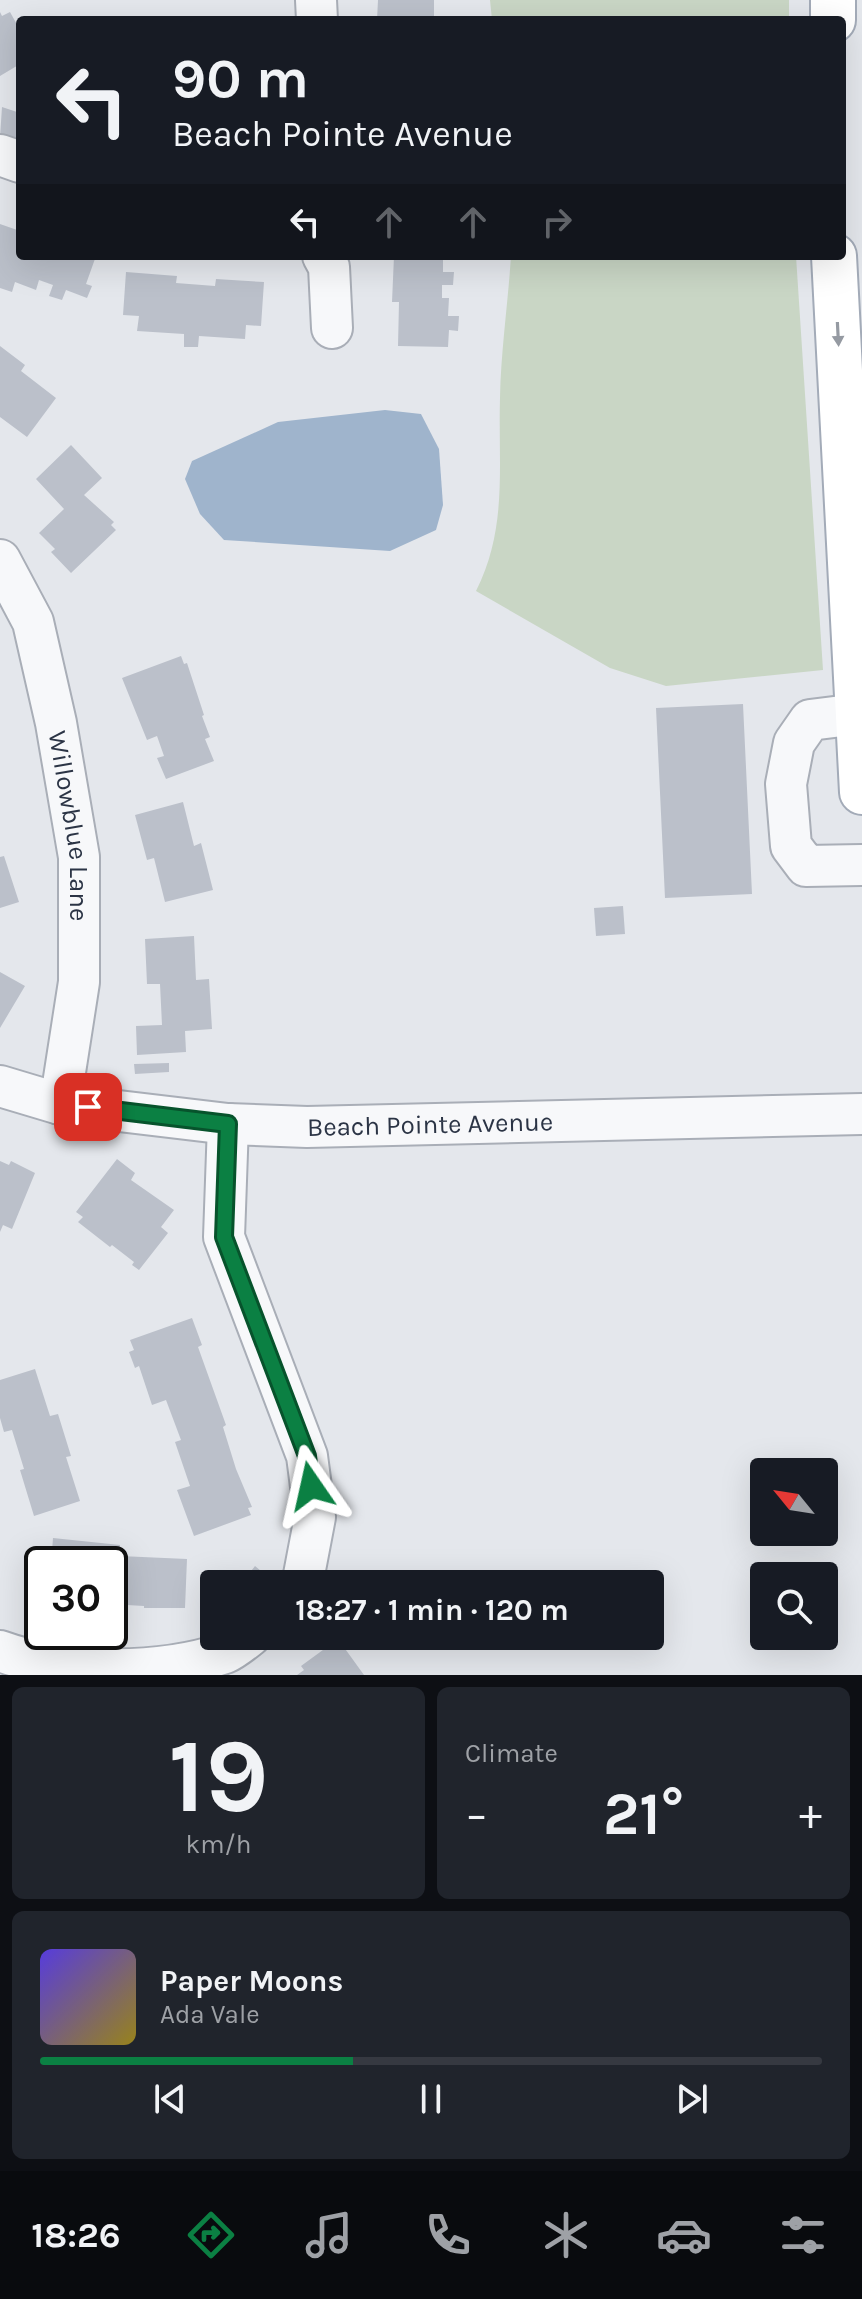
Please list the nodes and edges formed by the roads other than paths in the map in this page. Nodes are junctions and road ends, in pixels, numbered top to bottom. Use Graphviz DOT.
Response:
graph roads {
  1 [pos="325,260"];
  2 [pos="834,260"];
  3 [pos="332,328"];
  4 [pos="0,560"];
  5 [pos="858,714"];
  6 [pos="862,792"];
  7 [pos="862,865"];
  8 [pos="0,1086"];
  9 [pos="60,1104"];
  10 [pos="862,1114"];
  11 [pos="228,1124"];
  12 [pos="305,1570"];
  13 [pos="230,1650"];
  14 [pos="0,1651"];
  1 -- 3 [label="street"];
  2 -- 5 [label="main road, one-way"];
  4 -- 9 [label="street, Willowblue Lane"];
  5 -- 6 [label="main road"];
  5 -- 7 [label="street"];
  8 -- 9 [label="street, Beach Pointe Avenue"];
  9 -- 11 [label="street, Beach Pointe Avenue"];
  10 -- 11 [label="street, Beach Pointe Avenue"];
  11 -- 12 [label="street"];
  13 -- 14 [label="street"];
}
